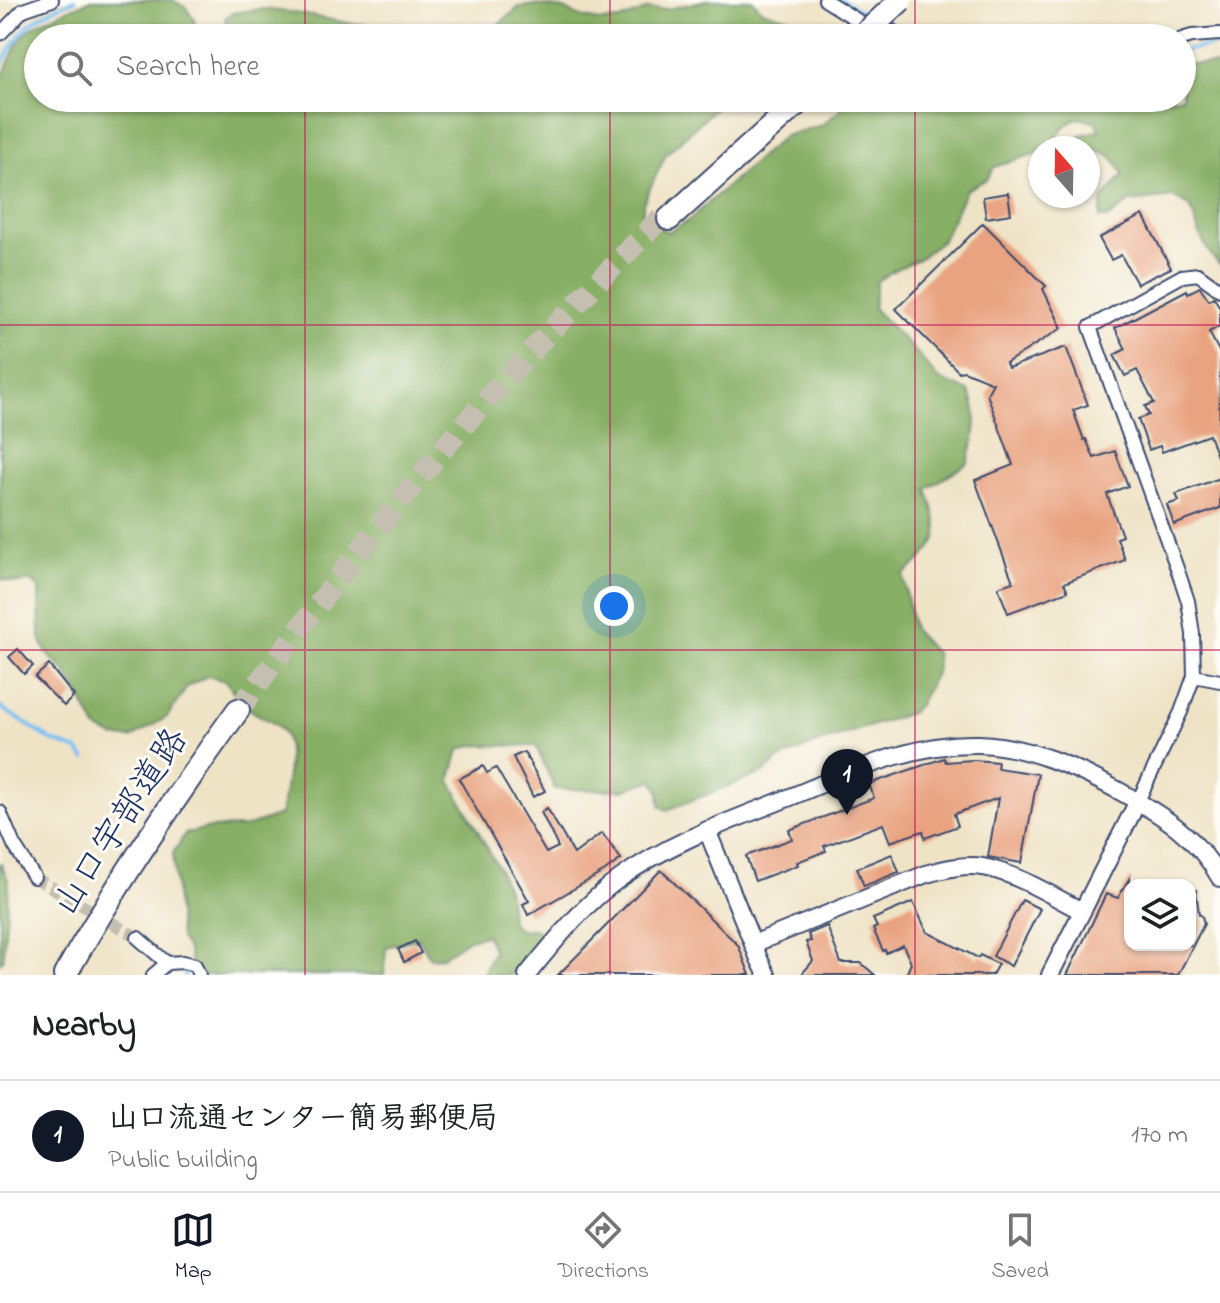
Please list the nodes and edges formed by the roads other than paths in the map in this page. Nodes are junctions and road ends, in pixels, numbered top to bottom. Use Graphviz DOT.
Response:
graph roads {
  1 [pos="52,0"];
  2 [pos="825,0"];
  3 [pos="901,0"];
  4 [pos="910,0"];
  5 [pos="863,24"];
  6 [pos="875,24"];
  7 [pos="884,24"];
  8 [pos="0,34"];
  9 [pos="1220,34"];
  10 [pos="1196,36"];
  11 [pos="778,112"];
  12 [pos="787,112"];
  13 [pos="1220,290"];
  14 [pos="1194,676"];
  15 [pos="1220,681"];
  16 [pos="1138,801"];
  17 [pos="0,812"];
  18 [pos="707,830"];
  19 [pos="34,877"];
  20 [pos="1220,878"];
  21 [pos="101,911"];
  22 [pos="1082,911"];
  23 [pos="138,938"];
  24 [pos="753,944"];
  25 [pos="167,963"];
  26 [pos="54,975"];
  27 [pos="65,975"];
  28 [pos="77,975"];
  29 [pos="153,975"];
  30 [pos="199,975"];
  31 [pos="527,975"];
  32 [pos="767,975"];
  33 [pos="1050,975"];
  1 -- 8 [label="street"];
  2 -- 5 [label="street"];
  3 -- 6 [label="highway, bridge"];
  4 -- 7 [label="highway"];
  9 -- 10 [label="street"];
  11 -- 12 [label="highway"];
  13 -- 14 [label="street"];
  14 -- 15 [label="street"];
  14 -- 16 [label="street"];
  16 -- 18 [label="street"];
  16 -- 20 [label="street"];
  16 -- 22 [label="street"];
  17 -- 19 [label="street"];
  18 -- 24 [label="street"];
  18 -- 31 [label="street"];
  21 -- 26 [label="highway"];
  21 -- 27 [label="highway, 山口宇部道路"];
  21 -- 28 [label="highway, 山口宇部道路"];
  22 -- 24 [label="street"];
  22 -- 33 [label="street"];
  23 -- 25 [label="street"];
  24 -- 32 [label="street"];
  25 -- 29 [label="street"];
  25 -- 30 [label="street"];
}
